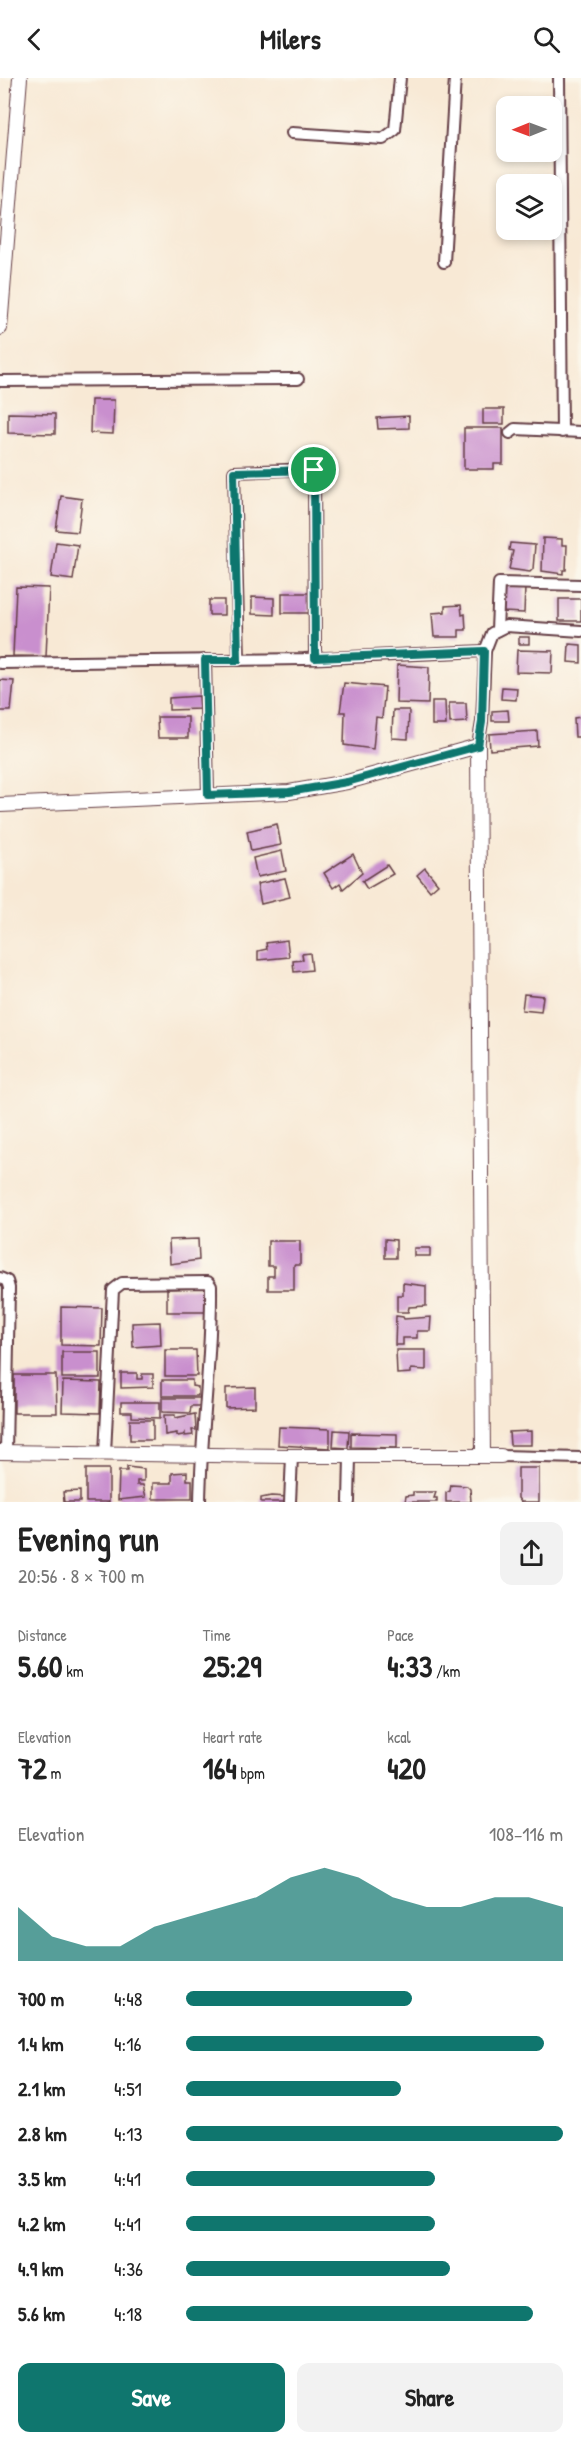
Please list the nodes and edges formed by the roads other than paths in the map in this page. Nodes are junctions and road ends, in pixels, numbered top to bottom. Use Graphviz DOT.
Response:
graph roads {
  1 [pos="20,78"];
  2 [pos="400,78"];
  3 [pos="455,78"];
  4 [pos="559,78"];
  5 [pos="292,133"];
  6 [pos="444,262"];
  7 [pos="0,328"];
  8 [pos="298,379"];
  9 [pos="0,381"];
  10 [pos="562,432"];
  11 [pos="581,432"];
  12 [pos="510,433"];
  13 [pos="581,585"];
  14 [pos="497,630"];
  15 [pos="581,632"];
  16 [pos="484,651"];
  17 [pos="315,658"];
  18 [pos="205,660"];
  19 [pos="238,660"];
  20 [pos="0,663"];
  21 [pos="478,746"];
  22 [pos="208,795"];
  23 [pos="0,805"];
  24 [pos="0,1278"];
  25 [pos="3,1452"];
  26 [pos="105,1453"];
  27 [pos="201,1455"];
  28 [pos="350,1455"];
  29 [pos="292,1456"];
  30 [pos="483,1456"];
  31 [pos="501,1456"];
  32 [pos="581,1458"];
  33 [pos="200,1502"];
  34 [pos="290,1502"];
  35 [pos="349,1502"];
  1 -- 7 [label="street"];
  2 -- 5 [label="street"];
  3 -- 6 [label="street"];
  4 -- 10 [label="street"];
  8 -- 9 [label="street"];
  10 -- 11 [label="street"];
  10 -- 12 [label="street"];
  13 -- 14 [label="street"];
  14 -- 15 [label="street"];
  14 -- 16 [label="street"];
  16 -- 17 [label="street"];
  16 -- 21 [label="street"];
  17 -- 19 [label="street"];
  17 -- 19 [label="street"];
  18 -- 19 [label="street"];
  18 -- 20 [label="street"];
  18 -- 22 [label="street"];
  21 -- 22 [label="street"];
  21 -- 30 [label="street"];
  22 -- 23 [label="street"];
  24 -- 25 [label="street"];
  25 -- 26 [label="street"];
  26 -- 27 [label="street"];
  26 -- 27 [label="street"];
  27 -- 29 [label="street"];
  27 -- 33 [label="street"];
  28 -- 29 [label="street"];
  28 -- 30 [label="street"];
  28 -- 35 [label="street"];
  29 -- 34 [label="street"];
  30 -- 31 [label="street"];
  31 -- 32 [label="street"];
}
